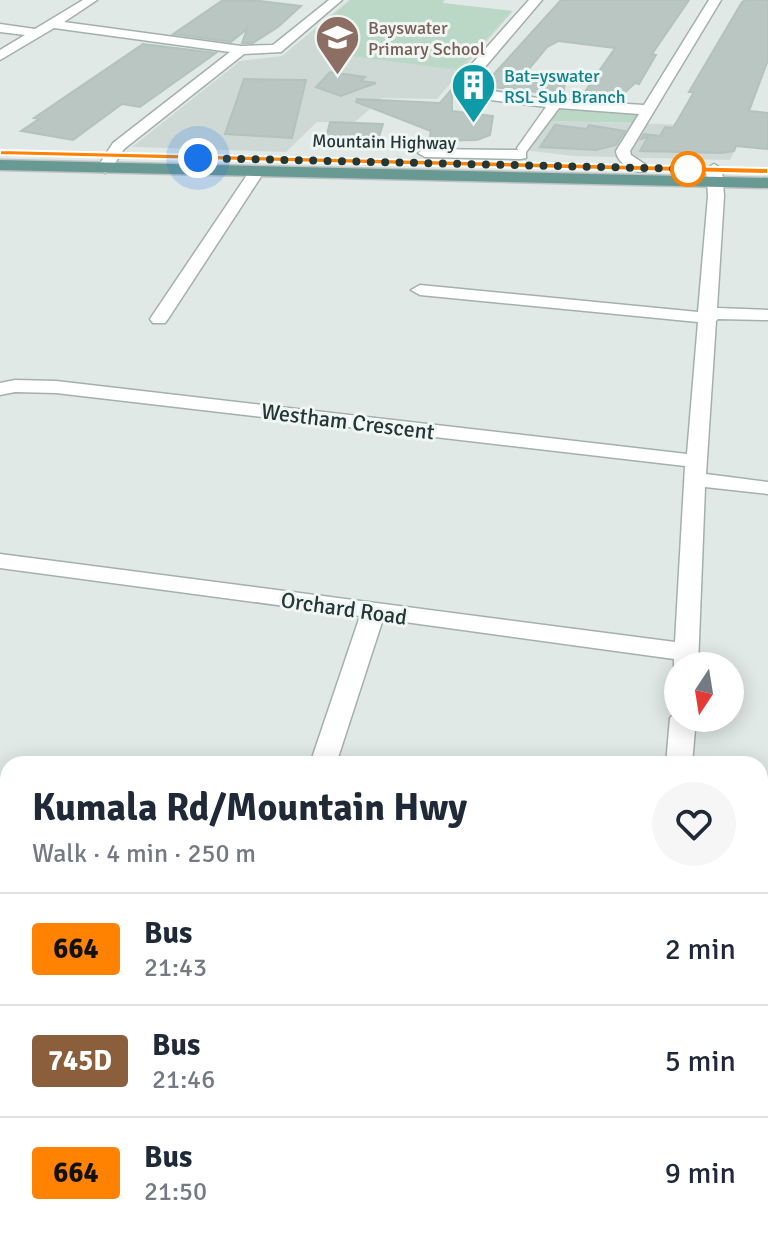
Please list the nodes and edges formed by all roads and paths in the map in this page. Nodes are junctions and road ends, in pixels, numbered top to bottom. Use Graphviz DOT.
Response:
graph roads {
  1 [pos="91,0"];
  2 [pos="336,0"];
  3 [pos="536,0"];
  4 [pos="715,0"];
  5 [pos="53,24"];
  6 [pos="0,28"];
  7 [pos="37,33"];
  8 [pos="241,50"];
  9 [pos="0,56"];
  10 [pos="555,104"];
  11 [pos="648,110"];
  12 [pos="0,153"];
  13 [pos="425,153"];
  14 [pos="522,159"];
  15 [pos="108,162"];
  16 [pos="0,165"];
  17 [pos="641,168"];
  18 [pos="768,171"];
  19 [pos="256,172"];
  20 [pos="715,176"];
  21 [pos="768,183"];
  22 [pos="420,290"];
  23 [pos="768,315"];
  24 [pos="709,316"];
  25 [pos="159,319"];
  26 [pos="0,389"];
  27 [pos="696,470"];
  28 [pos="768,488"];
  29 [pos="0,561"];
  30 [pos="373,612"];
  31 [pos="687,652"];
  32 [pos="664,656"];
  33 [pos="682,732"];
  34 [pos="326,756"];
  35 [pos="680,756"];
  1 -- 5 [label="street"];
  2 -- 8 [label="street"];
  3 -- 10 [label="street"];
  4 -- 11 [label="street"];
  5 -- 7 [label="street"];
  5 -- 8 [label="street"];
  6 -- 7 [label="street"];
  7 -- 9 [label="street"];
  8 -- 15 [label="street"];
  10 -- 11 [label="street"];
  10 -- 14 [label="street"];
  11 -- 17 [label="street"];
  12 -- 15 [label="main road, Mountain Highway"];
  13 -- 14 [label="street, Mountain Highway"];
  14 -- 15 [label="main road, Mountain Highway"];
  14 -- 17 [label="main road, Mountain Highway"];
  14 -- 19 [label="main road, Mountain Highway"];
  14 -- 20 [label="main road, Mountain Highway"];
  15 -- 16 [label="main road, Mountain Highway"];
  15 -- 19 [label="main road, Mountain Highway"];
  17 -- 20 [label="main road, Mountain Highway"];
  18 -- 20 [label="main road, Mountain Highway"];
  19 -- 25 [label="street"];
  20 -- 21 [label="main road, Mountain Highway"];
  20 -- 24 [label="street"];
  22 -- 24 [label="street"];
  23 -- 24 [label="street"];
  24 -- 27 [label="street"];
  26 -- 27 [label="street, Westham Crescent"];
  27 -- 28 [label="street, Westham Crescent"];
  27 -- 31 [label="street"];
  29 -- 30 [label="street, Orchard Road"];
  30 -- 32 [label="street, Orchard Road"];
  30 -- 34 [label="street"];
  33 -- 35 [label="street"];
}
